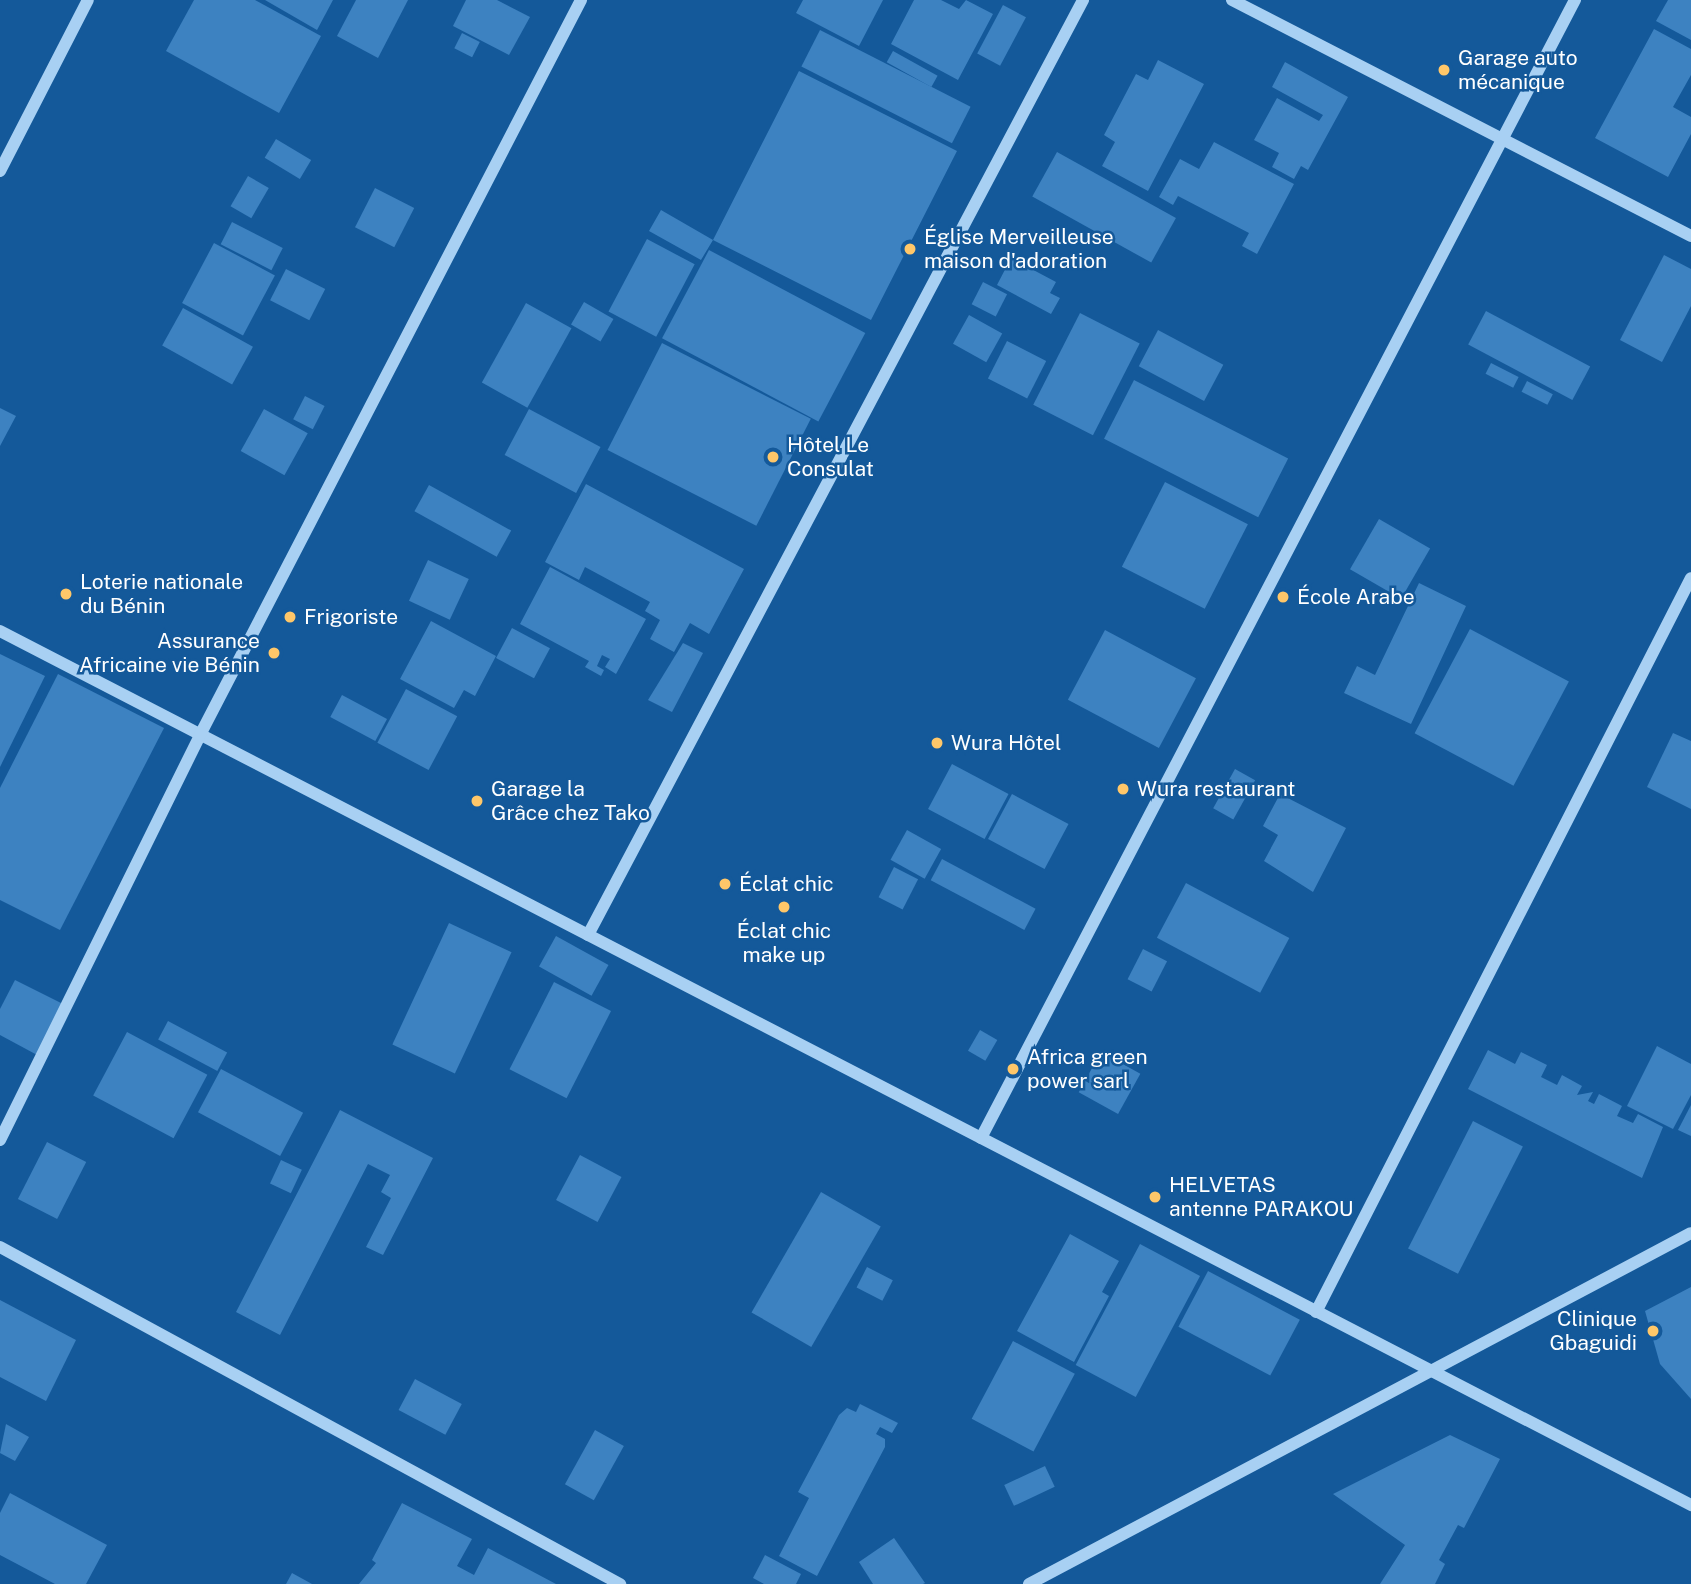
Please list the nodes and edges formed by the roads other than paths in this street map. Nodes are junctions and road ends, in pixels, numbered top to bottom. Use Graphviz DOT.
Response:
graph roads {
  1 [pos="88,0"];
  2 [pos="581,0"];
  3 [pos="1083,0"];
  4 [pos="1232,0"];
  5 [pos="1575,0"];
  6 [pos="1503,139"];
  7 [pos="0,171"];
  8 [pos="1691,236"];
  9 [pos="1691,578"];
  10 [pos="0,631"];
  11 [pos="200,735"];
  12 [pos="588,935"];
  13 [pos="981,1138"];
  14 [pos="0,1140"];
  15 [pos="1691,1233"];
  16 [pos="0,1247"];
  17 [pos="1316,1312"];
  18 [pos="1435,1373"];
  19 [pos="1691,1505"];
  20 [pos="620,1584"];
  21 [pos="1029,1584"];
  1 -- 7 [label="street"];
  2 -- 11 [label="street"];
  3 -- 12 [label="street"];
  4 -- 6 [label="street"];
  5 -- 6 [label="street"];
  6 -- 8 [label="street"];
  6 -- 13 [label="street"];
  9 -- 17 [label="street"];
  10 -- 11 [label="street"];
  11 -- 12 [label="street"];
  11 -- 14 [label="street"];
  12 -- 13 [label="street"];
  13 -- 17 [label="street"];
  15 -- 18 [label="street"];
  16 -- 20 [label="street"];
  17 -- 18 [label="street"];
  18 -- 19 [label="street"];
  18 -- 21 [label="street"];
}
